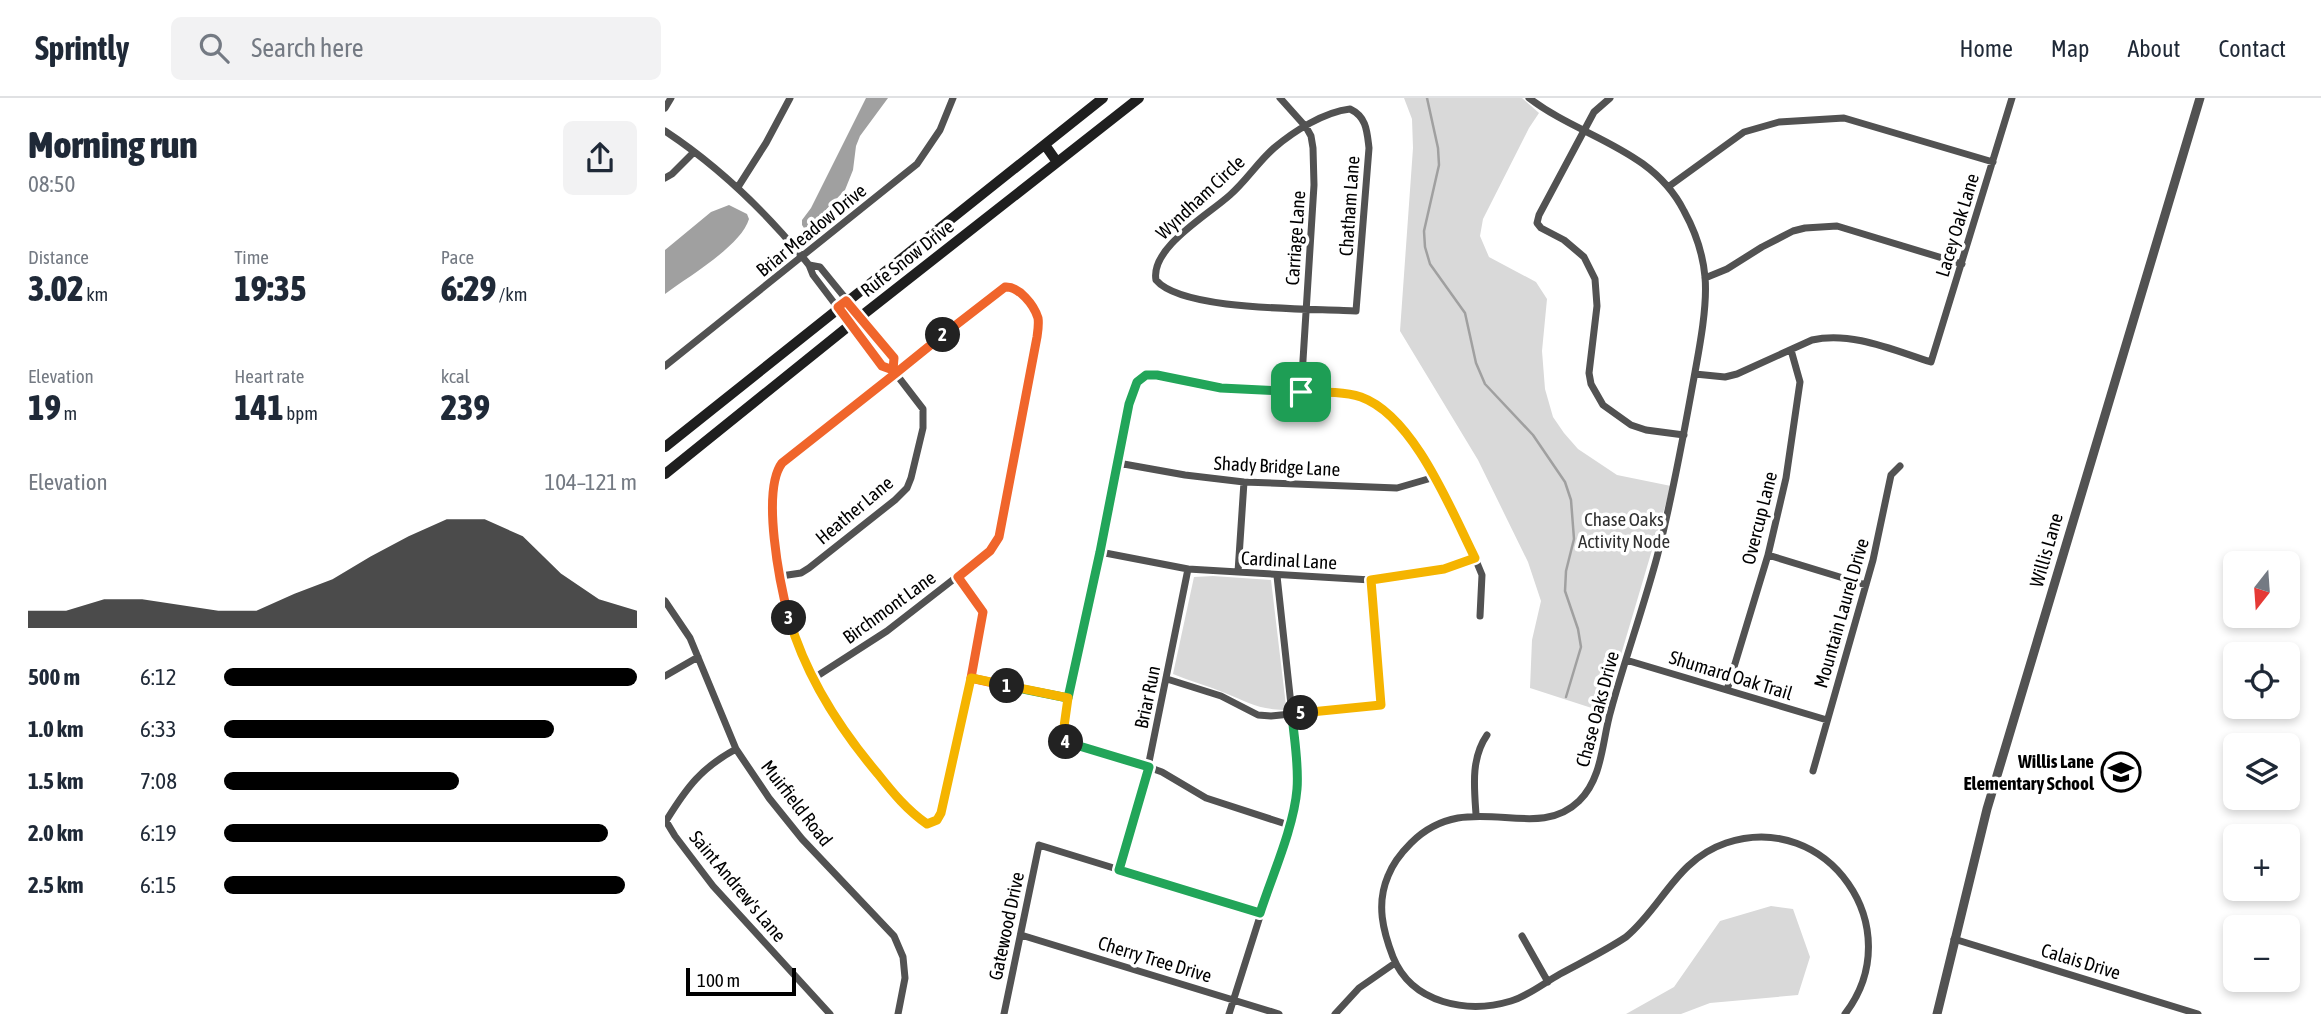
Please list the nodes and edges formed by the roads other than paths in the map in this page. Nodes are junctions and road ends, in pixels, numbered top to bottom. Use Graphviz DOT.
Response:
graph roads {
  1 [pos="671,98"];
  2 [pos="790,98"];
  3 [pos="953,98"];
  4 [pos="1103,98"];
  5 [pos="1139,98"];
  6 [pos="1280,98"];
  7 [pos="1529,98"];
  8 [pos="1610,98"];
  9 [pos="2013,98"];
  10 [pos="2200,98"];
  11 [pos="665,108"];
  12 [pos="1305,127"];
  13 [pos="1584,130"];
  14 [pos="665,131"];
  15 [pos="1045,145"];
  16 [pos="694,152"];
  17 [pos="1058,162"];
  18 [pos="1993,162"];
  19 [pos="665,178"];
  20 [pos="738,187"];
  21 [pos="1668,187"];
  22 [pos="803,257"];
  23 [pos="1962,264"];
  24 [pos="1705,278"];
  25 [pos="842,304"];
  26 [pos="1307,308"];
  27 [pos="860,317"];
  28 [pos="850,325"];
  29 [pos="1791,350"];
  30 [pos="665,366"];
  31 [pos="895,372"];
  32 [pos="1695,374"];
  33 [pos="1301,392"];
  34 [pos="1684,435"];
  35 [pos="665,447"];
  36 [pos="1118,463"];
  37 [pos="1900,466"];
  38 [pos="665,474"];
  39 [pos="1435,477"];
  40 [pos="1244,482"];
  41 [pos="1100,552"];
  42 [pos="1768,555"];
  43 [pos="1475,558"];
  44 [pos="1188,569"];
  45 [pos="1238,572"];
  46 [pos="781,576"];
  47 [pos="1277,576"];
  48 [pos="958,577"];
  49 [pos="1371,580"];
  50 [pos="1866,584"];
  51 [pos="665,601"];
  52 [pos="1480,616"];
  53 [pos="698,657"];
  54 [pos="1626,660"];
  55 [pos="665,676"];
  56 [pos="814,678"];
  57 [pos="971,678"];
  58 [pos="1167,679"];
  59 [pos="1727,690"];
  60 [pos="1068,698"];
  61 [pos="1292,714"];
  62 [pos="1827,720"];
  63 [pos="1487,735"];
  64 [pos="736,748"];
  65 [pos="1149,767"];
  66 [pos="1813,771"];
  67 [pos="1476,814"];
  68 [pos="1289,825"];
  69 [pos="1119,870"];
  70 [pos="1260,913"];
  71 [pos="1021,934"];
  72 [pos="1522,936"];
  73 [pos="1954,939"];
  74 [pos="1395,963"];
  75 [pos="1548,982"];
  76 [pos="1234,999"];
  77 [pos="830,1014"];
  78 [pos="898,1014"];
  79 [pos="1004,1014"];
  80 [pos="1229,1014"];
  81 [pos="1279,1014"];
  82 [pos="1335,1014"];
  83 [pos="1845,1014"];
  84 [pos="1937,1014"];
  85 [pos="2198,1014"];
  1 -- 11 [label="street"];
  2 -- 20 [label="street"];
  3 -- 22 [label="street, Briar Meadow Drive"];
  4 -- 15 [label="main road, Rufe Snow Drive"];
  5 -- 17 [label="main road, Rufe Snow Drive"];
  6 -- 12 [label="street, Carriage Lane"];
  7 -- 13 [label="street, Chase Oaks Drive"];
  8 -- 13 [label="street"];
  9 -- 18 [label="street, Lacey Oak Lane"];
  10 -- 73 [label="street, Willis Lane"];
  12 -- 26 [label="street, Carriage Lane"];
  12 -- 26 [label="street, Chatham Lane"];
  12 -- 26 [label="street, Wyndham Circle"];
  13 -- 21 [label="street, Chase Oaks Drive"];
  13 -- 34 [label="street"];
  14 -- 16 [label="street, Heather Lane"];
  15 -- 17 [label="main road"];
  15 -- 25 [label="main road, Rufe Snow Drive"];
  16 -- 19 [label="street"];
  16 -- 20 [label="street, Heather Lane"];
  17 -- 27 [label="main road, Rufe Snow Drive"];
  18 -- 21 [label="street"];
  18 -- 23 [label="street, Lacey Oak Lane"];
  20 -- 22 [label="street, Heather Lane"];
  21 -- 24 [label="street, Chase Oaks Drive"];
  22 -- 25 [label="street, Heather Lane"];
  22 -- 30 [label="street, Briar Meadow Drive"];
  23 -- 24 [label="street"];
  23 -- 29 [label="street, Lacey Oak Lane"];
  24 -- 32 [label="street, Chase Oaks Drive"];
  25 -- 27 [label="street, Heather Lane"];
  25 -- 28 [label="street, Heather Lane"];
  25 -- 35 [label="main road, Rufe Snow Drive"];
  26 -- 33 [label="street, Carriage Lane"];
  27 -- 28 [label="main road, Rufe Snow Drive"];
  27 -- 31 [label="street, Heather Lane"];
  28 -- 31 [label="street, Heather Lane"];
  28 -- 38 [label="main road, Rufe Snow Drive"];
  29 -- 32 [label="street"];
  29 -- 42 [label="street, Overcup Lane"];
  31 -- 46 [label="street"];
  31 -- 46 [label="street, Heather Lane"];
  31 -- 48 [label="street, Birchmont Lane"];
  32 -- 34 [label="street, Chase Oaks Drive"];
  33 -- 36 [label="street"];
  33 -- 39 [label="street"];
  34 -- 54 [label="street, Chase Oaks Drive"];
  36 -- 40 [label="street, Shady Bridge Lane"];
  36 -- 41 [label="street"];
  37 -- 50 [label="street, Mountain Laurel Drive"];
  39 -- 40 [label="street, Shady Bridge Lane"];
  39 -- 43 [label="street"];
  40 -- 45 [label="street"];
  41 -- 44 [label="street, Cardinal Lane"];
  41 -- 60 [label="street"];
  42 -- 50 [label="street"];
  42 -- 59 [label="street, Overcup Lane"];
  43 -- 49 [label="street, Cardinal Lane"];
  43 -- 52 [label="street"];
  44 -- 45 [label="street, Cardinal Lane"];
  44 -- 58 [label="street, Briar Run"];
  45 -- 47 [label="street, Cardinal Lane"];
  46 -- 56 [label="street"];
  47 -- 49 [label="street, Cardinal Lane"];
  47 -- 61 [label="street"];
  48 -- 56 [label="street, Birchmont Lane"];
  48 -- 57 [label="street"];
  49 -- 61 [label="street"];
  50 -- 62 [label="street, Mountain Laurel Drive"];
  51 -- 53 [label="street, Muirfield Road"];
  53 -- 55 [label="street"];
  53 -- 64 [label="street, Muirfield Road"];
  54 -- 59 [label="street, Shumard Oak Trail"];
  54 -- 67 [label="street, Chase Oaks Drive"];
  56 -- 57 [label="street"];
  57 -- 60 [label="street"];
  58 -- 61 [label="street"];
  58 -- 65 [label="street, Briar Run"];
  59 -- 62 [label="street, Shumard Oak Trail"];
  60 -- 65 [label="street"];
  61 -- 68 [label="street"];
  62 -- 66 [label="street, Mountain Laurel Drive"];
  63 -- 67 [label="street"];
  64 -- 77 [label="street, Saint Andrew's Lane"];
  64 -- 78 [label="street, Muirfield Road"];
  65 -- 68 [label="street"];
  65 -- 69 [label="street, Briar Run"];
  67 -- 74 [label="street, Chase Oaks Drive"];
  68 -- 70 [label="street"];
  69 -- 70 [label="street"];
  69 -- 71 [label="street, Gatewood Drive"];
  70 -- 76 [label="street"];
  71 -- 76 [label="street, Cherry Tree Drive"];
  71 -- 79 [label="street, Gatewood Drive"];
  72 -- 75 [label="street"];
  73 -- 84 [label="street, Willis Lane"];
  73 -- 85 [label="street, Calais Drive"];
  74 -- 75 [label="street, Chase Oaks Drive"];
  74 -- 82 [label="street"];
  75 -- 83 [label="street, Chase Oaks Drive"];
  76 -- 80 [label="street"];
  76 -- 81 [label="street, Cherry Tree Drive"];
}
